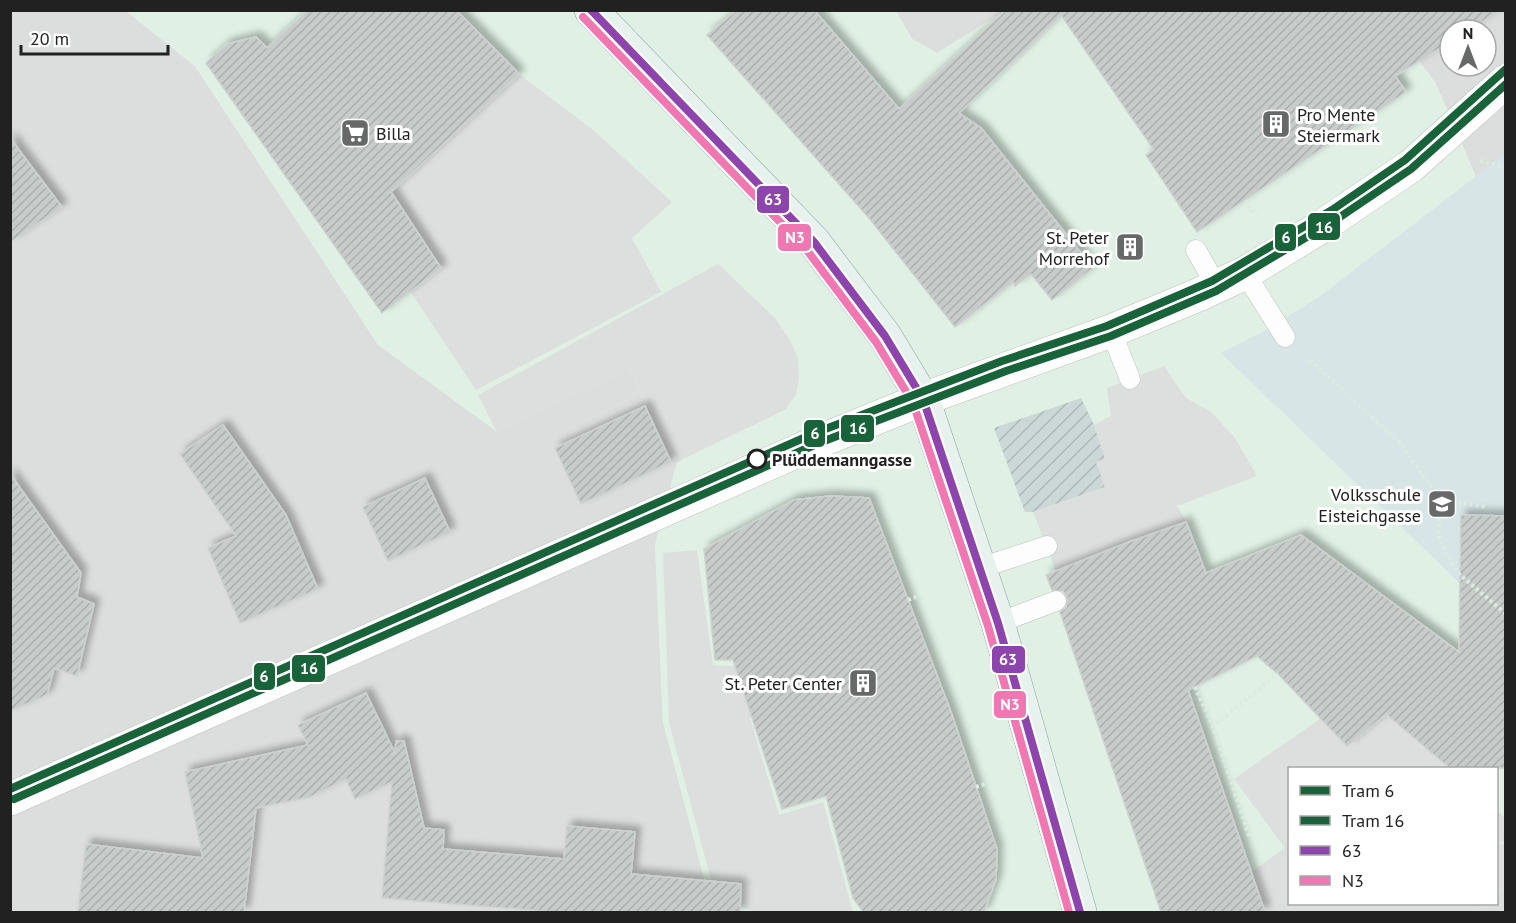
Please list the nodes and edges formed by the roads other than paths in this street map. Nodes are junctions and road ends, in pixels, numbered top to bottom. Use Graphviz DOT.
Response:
graph roads {
  1 [pos="591,10"];
  2 [pos="1506,81"];
  3 [pos="1196,250"];
  4 [pos="1231,280"];
  5 [pos="1111,332"];
  6 [pos="1286,337"];
  7 [pos="1130,379"];
  8 [pos="923,399"];
  9 [pos="1047,546"];
  10 [pos="980,568"];
  11 [pos="1056,601"];
  12 [pos="998,623"];
  13 [pos="10,799"];
  14 [pos="1080,912"];
  1 -- 8 [label="main road"];
  2 -- 4 [label="street"];
  3 -- 4 [label="lane"];
  4 -- 5 [label="street"];
  4 -- 6 [label="lane"];
  5 -- 7 [label="lane"];
  5 -- 8 [label="street"];
  8 -- 10 [label="main road"];
  8 -- 13 [label="street"];
  9 -- 10 [label="lane"];
  10 -- 12 [label="main road"];
  11 -- 12 [label="lane"];
  12 -- 14 [label="main road"];
}
